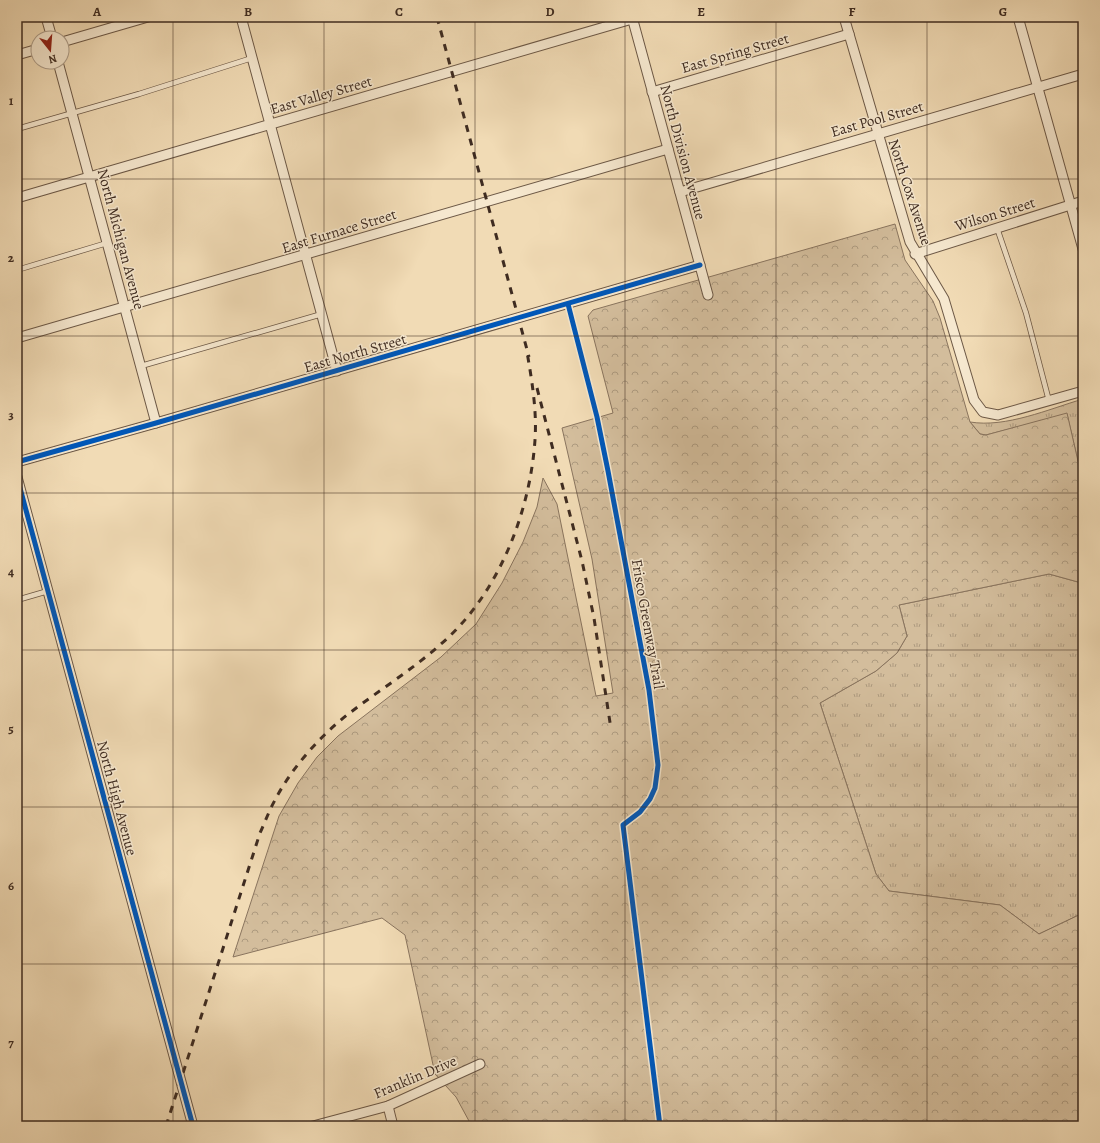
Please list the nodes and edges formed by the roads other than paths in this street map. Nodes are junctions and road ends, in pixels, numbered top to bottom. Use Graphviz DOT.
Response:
graph roads {
  1 [pos="46,17"];
  2 [pos="148,17"];
  3 [pos="241,17"];
  4 [pos="844,17"];
  5 [pos="1018,17"];
  6 [pos="632,18"];
  7 [pos="50,30"];
  8 [pos="849,34"];
  9 [pos="70,40"];
  10 [pos="30,51"];
  11 [pos="17,55"];
  12 [pos="252,58"];
  13 [pos="60,70"];
  14 [pos="1083,74"];
  15 [pos="1038,88"];
  16 [pos="652,92"];
  17 [pos="72,112"];
  18 [pos="270,124"];
  19 [pos="17,129"];
  20 [pos="877,134"];
  21 [pos="668,149"];
  22 [pos="89,177"];
  23 [pos="680,192"];
  24 [pos="17,198"];
  25 [pos="1083,201"];
  26 [pos="1070,205"];
  27 [pos="997,228"];
  28 [pos="107,243"];
  29 [pos="1083,249"];
  30 [pos="915,254"];
  31 [pos="306,256"];
  32 [pos="700,265"];
  33 [pos="17,270"];
  34 [pos="708,295"];
  35 [pos="568,304"];
  36 [pos="125,308"];
  37 [pos="322,314"];
  38 [pos="17,338"];
  39 [pos="141,366"];
  40 [pos="337,371"];
  41 [pos="1083,391"];
  42 [pos="1049,401"];
  43 [pos="597,417"];
  44 [pos="156,423"];
  45 [pos="17,462"];
  46 [pos="17,477"];
  47 [pos="49,591"];
  48 [pos="17,600"];
  49 [pos="480,1064"];
  50 [pos="388,1106"];
  51 [pos="193,1126"];
  52 [pos="313,1126"];
  53 [pos="393,1126"];
  1 -- 7 [label="street"];
  2 -- 9 [label="street"];
  3 -- 12 [label="street"];
  4 -- 8 [label="street, North Cox Avenue"];
  5 -- 15 [label="street"];
  6 -- 16 [label="street, North Division Avenue"];
  6 -- 18 [label="street, East Valley Street"];
  8 -- 16 [label="street, East Spring Street"];
  8 -- 20 [label="street, North Cox Avenue"];
  10 -- 11 [label="street"];
  12 -- 17 [label="lane"];
  12 -- 18 [label="street"];
  13 -- 17 [label="street, North Michigan Avenue"];
  14 -- 15 [label="street, East Pool Street"];
  15 -- 20 [label="street, East Pool Street"];
  15 -- 26 [label="street"];
  16 -- 21 [label="street, North Division Avenue"];
  17 -- 19 [label="lane"];
  17 -- 22 [label="street, North Michigan Avenue"];
  18 -- 22 [label="street, East Valley Street"];
  18 -- 31 [label="street"];
  20 -- 23 [label="street, East Pool Street"];
  20 -- 30 [label="street, North Cox Avenue"];
  21 -- 23 [label="street, North Division Avenue"];
  21 -- 31 [label="street, East Furnace Street"];
  22 -- 24 [label="street, East Valley Street"];
  22 -- 28 [label="street, North Michigan Avenue"];
  23 -- 32 [label="street, North Division Avenue"];
  25 -- 26 [label="street, Wilson Street"];
  26 -- 27 [label="street, Wilson Street"];
  26 -- 29 [label="street"];
  27 -- 30 [label="street, Wilson Street"];
  27 -- 42 [label="lane"];
  28 -- 33 [label="lane"];
  28 -- 36 [label="street, North Michigan Avenue"];
  30 -- 42 [label="street, North Cox Avenue"];
  31 -- 36 [label="street, East Furnace Street"];
  31 -- 37 [label="street"];
  32 -- 34 [label="street, North Division Avenue"];
  32 -- 35 [label="street, East North Street"];
  35 -- 40 [label="street, East North Street"];
  35 -- 43 [label="lane"];
  36 -- 38 [label="street, East Furnace Street"];
  36 -- 39 [label="street, North Michigan Avenue"];
  37 -- 39 [label="lane"];
  37 -- 40 [label="street"];
  39 -- 44 [label="street, North Michigan Avenue"];
  40 -- 44 [label="street, East North Street"];
  41 -- 42 [label="street"];
  44 -- 45 [label="street, East North Street"];
  46 -- 47 [label="street, North High Avenue"];
  47 -- 48 [label="lane"];
  47 -- 51 [label="street, North High Avenue"];
  49 -- 50 [label="street, Franklin Drive"];
  50 -- 52 [label="street, Franklin Drive"];
  50 -- 53 [label="street"];
}
